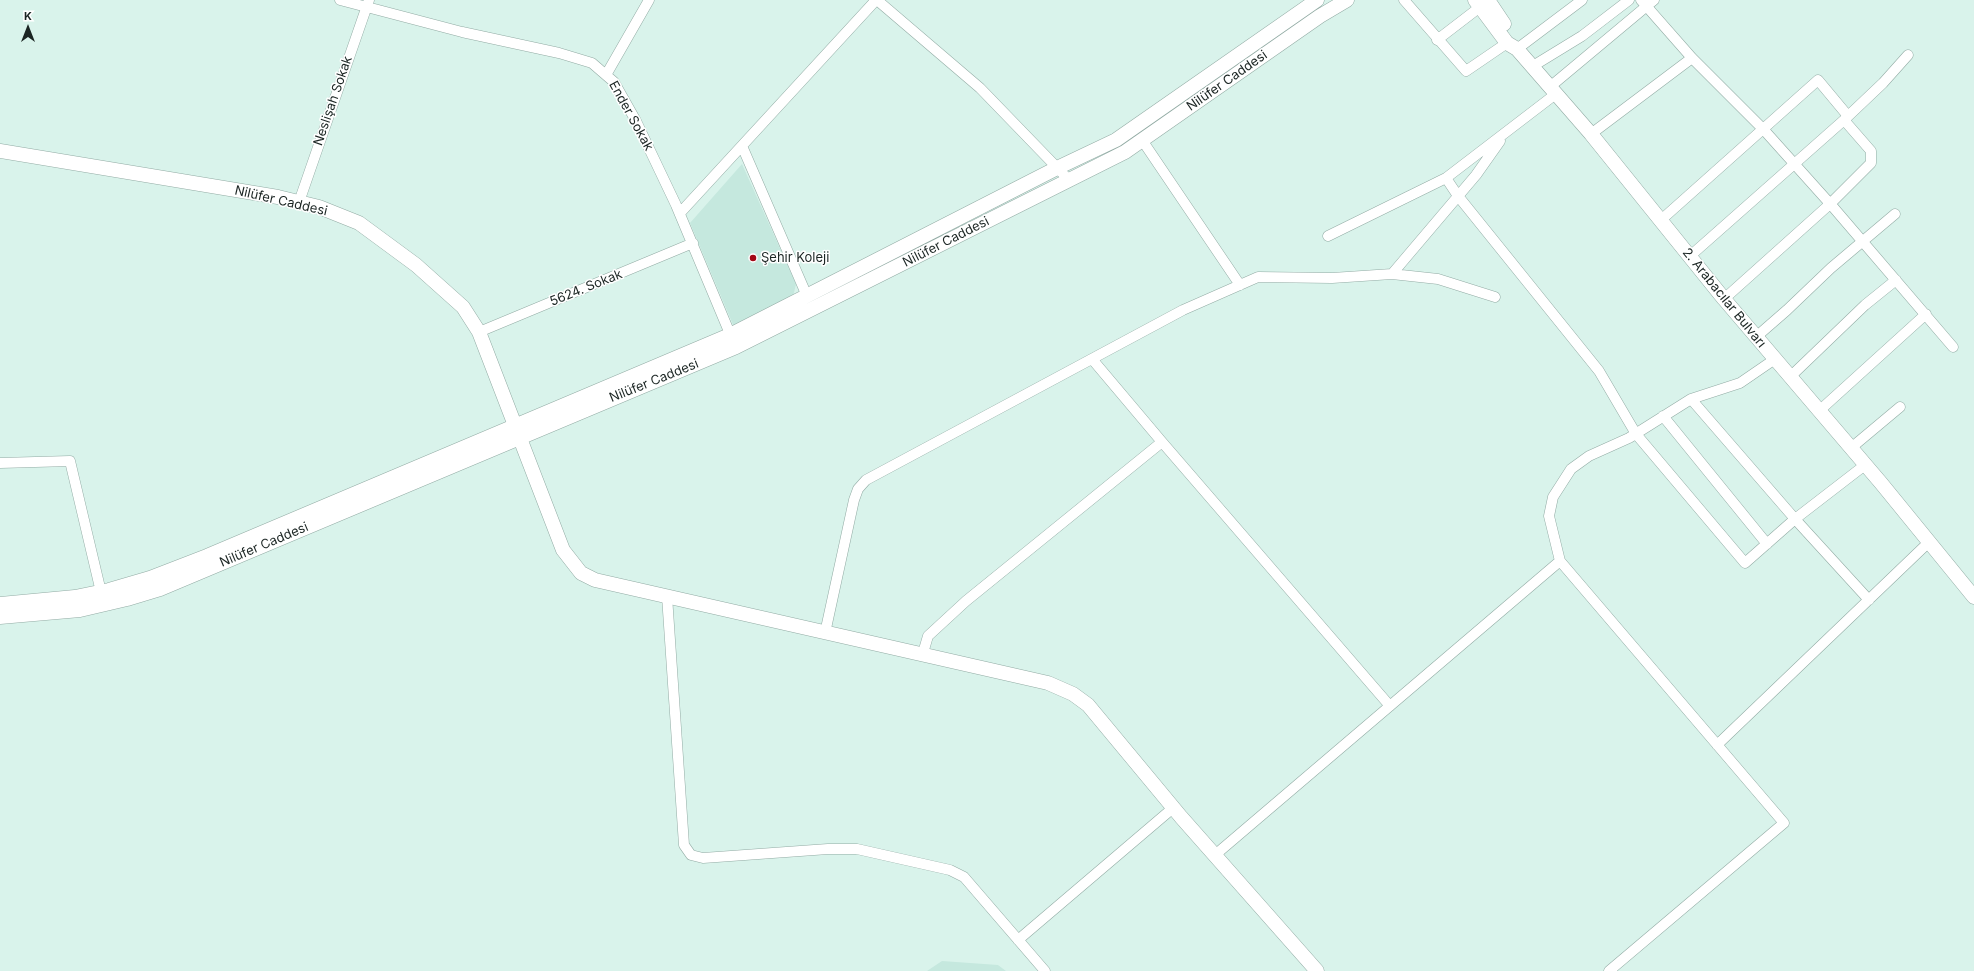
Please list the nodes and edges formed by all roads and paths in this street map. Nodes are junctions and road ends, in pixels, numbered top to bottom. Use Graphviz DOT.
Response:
graph roads {
  1 [pos="340,0"];
  2 [pos="649,0"];
  3 [pos="876,0"];
  4 [pos="1347,0"];
  5 [pos="1404,0"];
  6 [pos="1582,0"];
  7 [pos="1630,0"];
  8 [pos="1313,1"];
  9 [pos="1481,2"];
  10 [pos="1647,2"];
  11 [pos="367,3"];
  12 [pos="1320,16"];
  13 [pos="1437,40"];
  14 [pos="1512,46"];
  15 [pos="1908,55"];
  16 [pos="1692,58"];
  17 [pos="1533,66"];
  18 [pos="606,75"];
  19 [pos="1554,90"];
  20 [pos="1846,118"];
  21 [pos="1764,130"];
  22 [pos="1507,132"];
  23 [pos="1592,134"];
  24 [pos="1142,140"];
  25 [pos="742,146"];
  26 [pos="0,151"];
  27 [pos="1794,164"];
  28 [pos="1057,168"];
  29 [pos="1446,178"];
  30 [pos="1069,180"];
  31 [pos="1458,196"];
  32 [pos="299,202"];
  33 [pos="1830,204"];
  34 [pos="680,213"];
  35 [pos="1895,214"];
  36 [pos="1661,220"];
  37 [pos="1328,236"];
  38 [pos="1862,240"];
  39 [pos="693,243"];
  40 [pos="1689,257"];
  41 [pos="1392,274"];
  42 [pos="1896,280"];
  43 [pos="1240,285"];
  44 [pos="807,296"];
  45 [pos="1495,297"];
  46 [pos="1724,300"];
  47 [pos="1926,314"];
  48 [pos="478,332"];
  49 [pos="1756,337"];
  50 [pos="733,341"];
  51 [pos="1953,347"];
  52 [pos="1092,359"];
  53 [pos="1775,359"];
  54 [pos="1790,377"];
  55 [pos="1691,399"];
  56 [pos="1900,407"];
  57 [pos="1819,412"];
  58 [pos="1663,416"];
  59 [pos="517,432"];
  60 [pos="1636,434"];
  61 [pos="1162,442"];
  62 [pos="1851,448"];
  63 [pos="0,463"];
  64 [pos="1865,465"];
  65 [pos="1795,519"];
  66 [pos="1929,542"];
  67 [pos="1767,544"];
  68 [pos="1560,561"];
  69 [pos="101,592"];
  70 [pos="667,596"];
  71 [pos="1974,597"];
  72 [pos="1869,600"];
  73 [pos="0,604"];
  74 [pos="0,617"];
  75 [pos="825,633"];
  76 [pos="922,653"];
  77 [pos="1390,706"];
  78 [pos="1716,745"];
  79 [pos="1173,808"];
  80 [pos="1215,855"];
  81 [pos="1018,940"];
  82 [pos="1045,971"];
  83 [pos="1317,971"];
  84 [pos="1609,971"];
  1 -- 11 [label="street, Ender Sokak"];
  2 -- 18 [label="street"];
  3 -- 25 [label="street"];
  3 -- 28 [label="street"];
  4 -- 12 [label="street, Nilüfer Caddesi"];
  5 -- 13 [label="street"];
  6 -- 14 [label="street"];
  7 -- 17 [label="street"];
  8 -- 12 [label="street"];
  8 -- 28 [label="street"];
  9 -- 13 [label="street"];
  9 -- 14 [label="street, 2. Arabacılar Bulvarı"];
  10 -- 16 [label="street"];
  10 -- 19 [label="street"];
  11 -- 18 [label="street, Ender Sokak"];
  11 -- 32 [label="street, Neslişah Sokak"];
  12 -- 24 [label="street, Nilüfer Caddesi"];
  13 -- 14 [label="street"];
  14 -- 17 [label="street, 2. Arabacılar Bulvarı"];
  15 -- 20 [label="street"];
  16 -- 21 [label="street"];
  16 -- 23 [label="street"];
  17 -- 19 [label="street, 2. Arabacılar Bulvarı"];
  18 -- 34 [label="street, Ender Sokak"];
  19 -- 22 [label="street"];
  19 -- 23 [label="street, 2. Arabacılar Bulvarı"];
  20 -- 21 [label="street"];
  20 -- 27 [label="street"];
  20 -- 33 [label="street"];
  21 -- 27 [label="street"];
  21 -- 36 [label="street"];
  22 -- 29 [label="street"];
  22 -- 31 [label="street"];
  23 -- 36 [label="street, 2. Arabacılar Bulvarı"];
  24 -- 30 [label="street, Nilüfer Caddesi"];
  24 -- 43 [label="street"];
  25 -- 34 [label="street"];
  25 -- 44 [label="street"];
  26 -- 32 [label="street, Nilüfer Caddesi"];
  27 -- 33 [label="street"];
  27 -- 40 [label="street"];
  28 -- 30 [label="street"];
  28 -- 44 [label="street"];
  29 -- 31 [label="street"];
  29 -- 37 [label="street"];
  30 -- 50 [label="street, Nilüfer Caddesi"];
  31 -- 41 [label="street"];
  31 -- 60 [label="street"];
  32 -- 48 [label="street, Nilüfer Caddesi"];
  33 -- 38 [label="street"];
  33 -- 46 [label="street"];
  34 -- 39 [label="street, Ender Sokak"];
  35 -- 38 [label="street"];
  36 -- 40 [label="street, 2. Arabacılar Bulvarı"];
  38 -- 42 [label="street"];
  38 -- 49 [label="street"];
  39 -- 48 [label="street, 5624. Sokak"];
  39 -- 50 [label="street, Ender Sokak"];
  40 -- 46 [label="street, 2. Arabacılar Bulvarı"];
  41 -- 43 [label="street"];
  41 -- 45 [label="street"];
  42 -- 47 [label="street"];
  42 -- 54 [label="street"];
  43 -- 52 [label="street"];
  44 -- 50 [label="street"];
  46 -- 49 [label="street, 2. Arabacılar Bulvarı"];
  47 -- 51 [label="street"];
  47 -- 57 [label="street"];
  48 -- 59 [label="street, Nilüfer Caddesi"];
  49 -- 53 [label="street, 2. Arabacılar Bulvarı"];
  50 -- 59 [label="street, Nilüfer Caddesi"];
  52 -- 61 [label="street"];
  52 -- 75 [label="street"];
  53 -- 54 [label="street, 2. Arabacılar Bulvarı"];
  53 -- 55 [label="street"];
  54 -- 57 [label="street, 2. Arabacılar Bulvarı"];
  55 -- 58 [label="street"];
  55 -- 65 [label="street"];
  56 -- 62 [label="street"];
  57 -- 62 [label="street, 2. Arabacılar Bulvarı"];
  58 -- 60 [label="street"];
  58 -- 67 [label="street"];
  59 -- 69 [label="street"];
  59 -- 70 [label="street"];
  59 -- 74 [label="street, Nilüfer Caddesi"];
  60 -- 67 [label="street"];
  60 -- 68 [label="street"];
  61 -- 76 [label="street"];
  61 -- 77 [label="street"];
  62 -- 64 [label="street, 2. Arabacılar Bulvarı"];
  63 -- 69 [label="street"];
  64 -- 65 [label="street"];
  64 -- 66 [label="street, 2. Arabacılar Bulvarı"];
  65 -- 67 [label="street"];
  65 -- 72 [label="street"];
  66 -- 71 [label="street, 2. Arabacılar Bulvarı"];
  66 -- 72 [label="street"];
  68 -- 77 [label="street"];
  68 -- 78 [label="street"];
  69 -- 73 [label="street"];
  70 -- 75 [label="street"];
  70 -- 81 [label="street"];
  72 -- 78 [label="street"];
  75 -- 76 [label="street"];
  76 -- 79 [label="street"];
  77 -- 80 [label="street"];
  78 -- 84 [label="street"];
  79 -- 80 [label="street"];
  79 -- 81 [label="street"];
  80 -- 83 [label="street"];
  81 -- 82 [label="street"];
}
